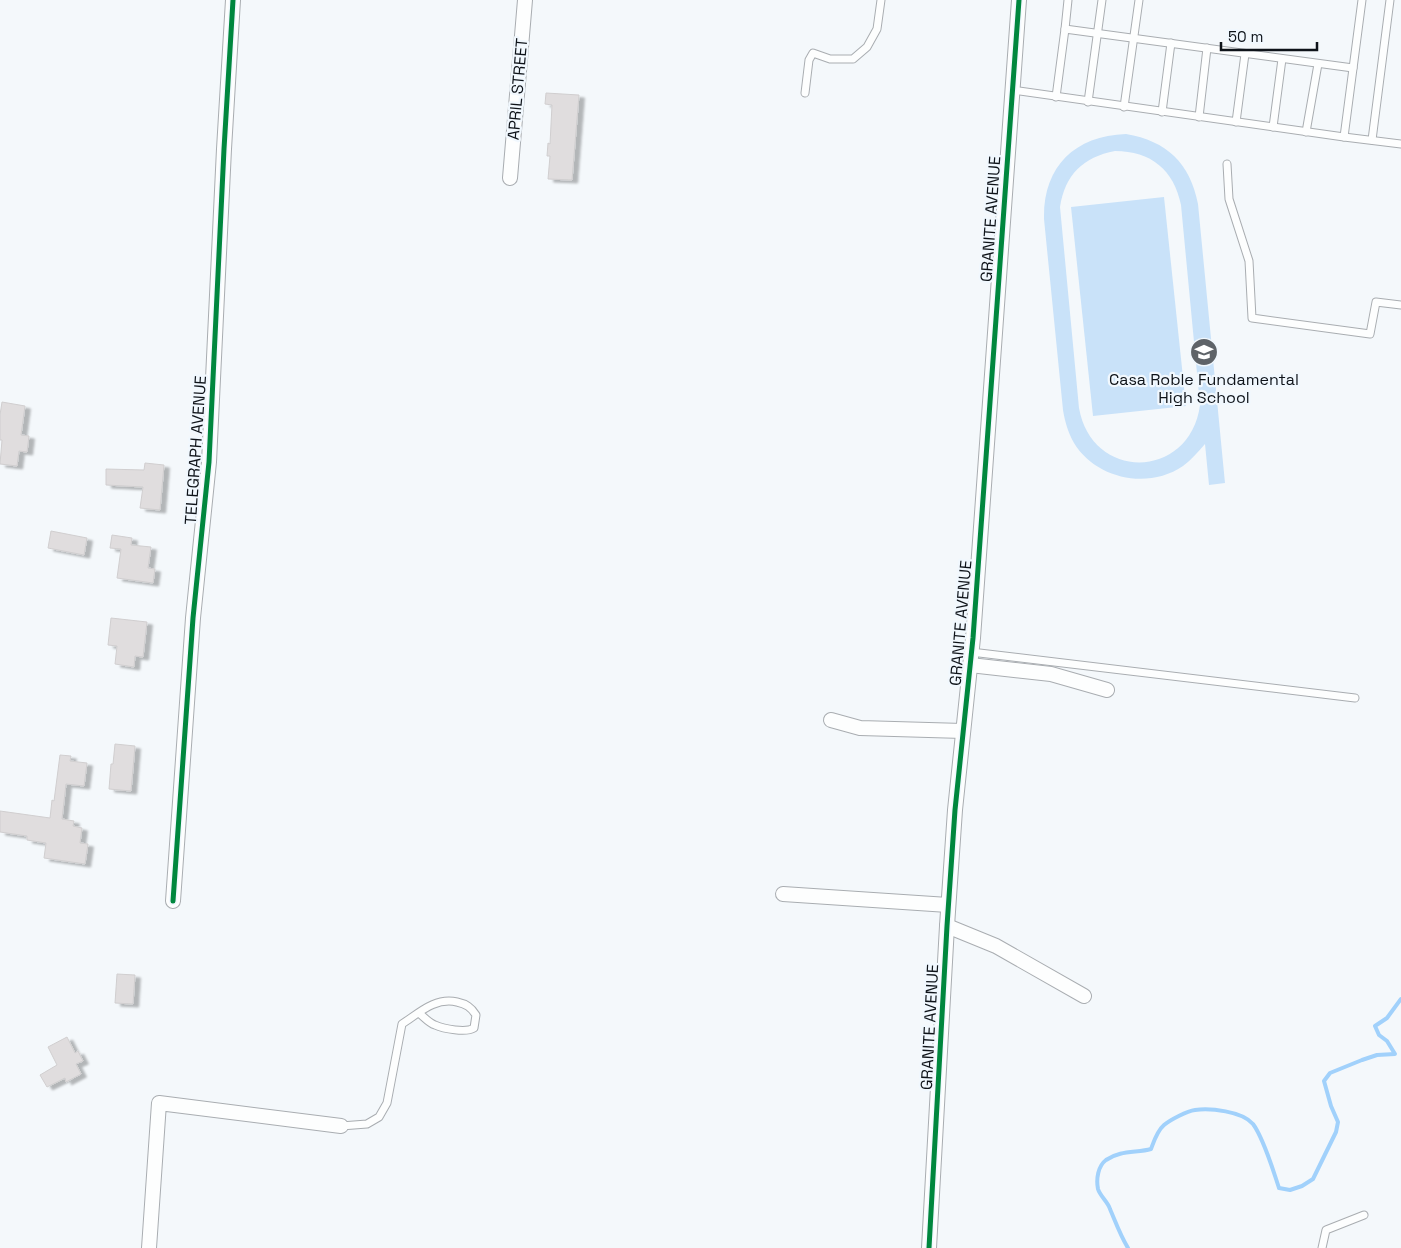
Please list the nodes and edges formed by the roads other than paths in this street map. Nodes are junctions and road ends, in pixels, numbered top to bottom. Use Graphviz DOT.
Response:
graph roads {
  1 [pos="234,0"];
  2 [pos="525,0"];
  3 [pos="881,0"];
  4 [pos="1019,0"];
  5 [pos="1068,0"];
  6 [pos="1102,0"];
  7 [pos="1139,0"];
  8 [pos="1362,0"];
  9 [pos="1390,0"];
  10 [pos="1065,29"];
  11 [pos="1098,33"];
  12 [pos="1133,38"];
  13 [pos="1171,43"];
  14 [pos="1207,48"];
  15 [pos="1245,54"];
  16 [pos="1282,58"];
  17 [pos="1318,64"];
  18 [pos="1353,68"];
  19 [pos="1012,90"];
  20 [pos="805,93"];
  21 [pos="1056,97"];
  22 [pos="1088,102"];
  23 [pos="1124,106"];
  24 [pos="1162,112"];
  25 [pos="1199,117"];
  26 [pos="1236,122"];
  27 [pos="1273,127"];
  28 [pos="1306,132"];
  29 [pos="1344,137"];
  30 [pos="1372,140"];
  31 [pos="1401,144"];
  32 [pos="1227,164"];
  33 [pos="510,178"];
  34 [pos="1401,304"];
  35 [pos="971,658"];
  36 [pos="1107,690"];
  37 [pos="1355,698"];
  38 [pos="831,720"];
  39 [pos="963,731"];
  40 [pos="783,894"];
  41 [pos="173,901"];
  42 [pos="948,905"];
  43 [pos="946,926"];
  44 [pos="1084,996"];
  45 [pos="419,1013"];
  46 [pos="341,1126"];
  47 [pos="1364,1215"];
  48 [pos="149,1248"];
  49 [pos="929,1248"];
  50 [pos="1322,1248"];
  1 -- 41 [label="street, TELEGRAPH AVENUE"];
  2 -- 33 [label="street, APRIL STREET"];
  3 -- 20 [label="lane"];
  4 -- 19 [label="street, GRANITE AVENUE"];
  5 -- 10 [label="lane"];
  6 -- 11 [label="lane"];
  7 -- 12 [label="lane"];
  8 -- 18 [label="lane"];
  9 -- 30 [label="lane"];
  10 -- 11 [label="lane"];
  10 -- 21 [label="lane"];
  11 -- 12 [label="lane"];
  11 -- 22 [label="lane"];
  12 -- 13 [label="lane"];
  12 -- 23 [label="lane"];
  13 -- 14 [label="lane"];
  13 -- 24 [label="lane"];
  14 -- 15 [label="lane"];
  14 -- 25 [label="lane"];
  15 -- 16 [label="lane"];
  15 -- 26 [label="lane"];
  16 -- 17 [label="lane"];
  16 -- 27 [label="lane"];
  17 -- 18 [label="lane"];
  17 -- 28 [label="lane"];
  18 -- 29 [label="lane"];
  19 -- 21 [label="lane"];
  19 -- 35 [label="street, GRANITE AVENUE"];
  21 -- 22 [label="lane"];
  22 -- 23 [label="lane"];
  23 -- 24 [label="lane"];
  24 -- 25 [label="lane"];
  25 -- 26 [label="lane"];
  26 -- 27 [label="lane"];
  27 -- 28 [label="lane"];
  28 -- 29 [label="lane"];
  29 -- 30 [label="lane"];
  30 -- 31 [label="lane"];
  32 -- 34 [label="lane"];
  35 -- 36 [label="street"];
  35 -- 37 [label="lane"];
  35 -- 39 [label="street, GRANITE AVENUE"];
  38 -- 39 [label="street"];
  39 -- 42 [label="street, GRANITE AVENUE"];
  40 -- 42 [label="street"];
  42 -- 43 [label="street, GRANITE AVENUE"];
  43 -- 44 [label="street"];
  43 -- 49 [label="street, GRANITE AVENUE"];
  45 -- 45 [label="lane"];
  45 -- 46 [label="lane"];
  46 -- 48 [label="street"];
  47 -- 50 [label="lane"];
}
